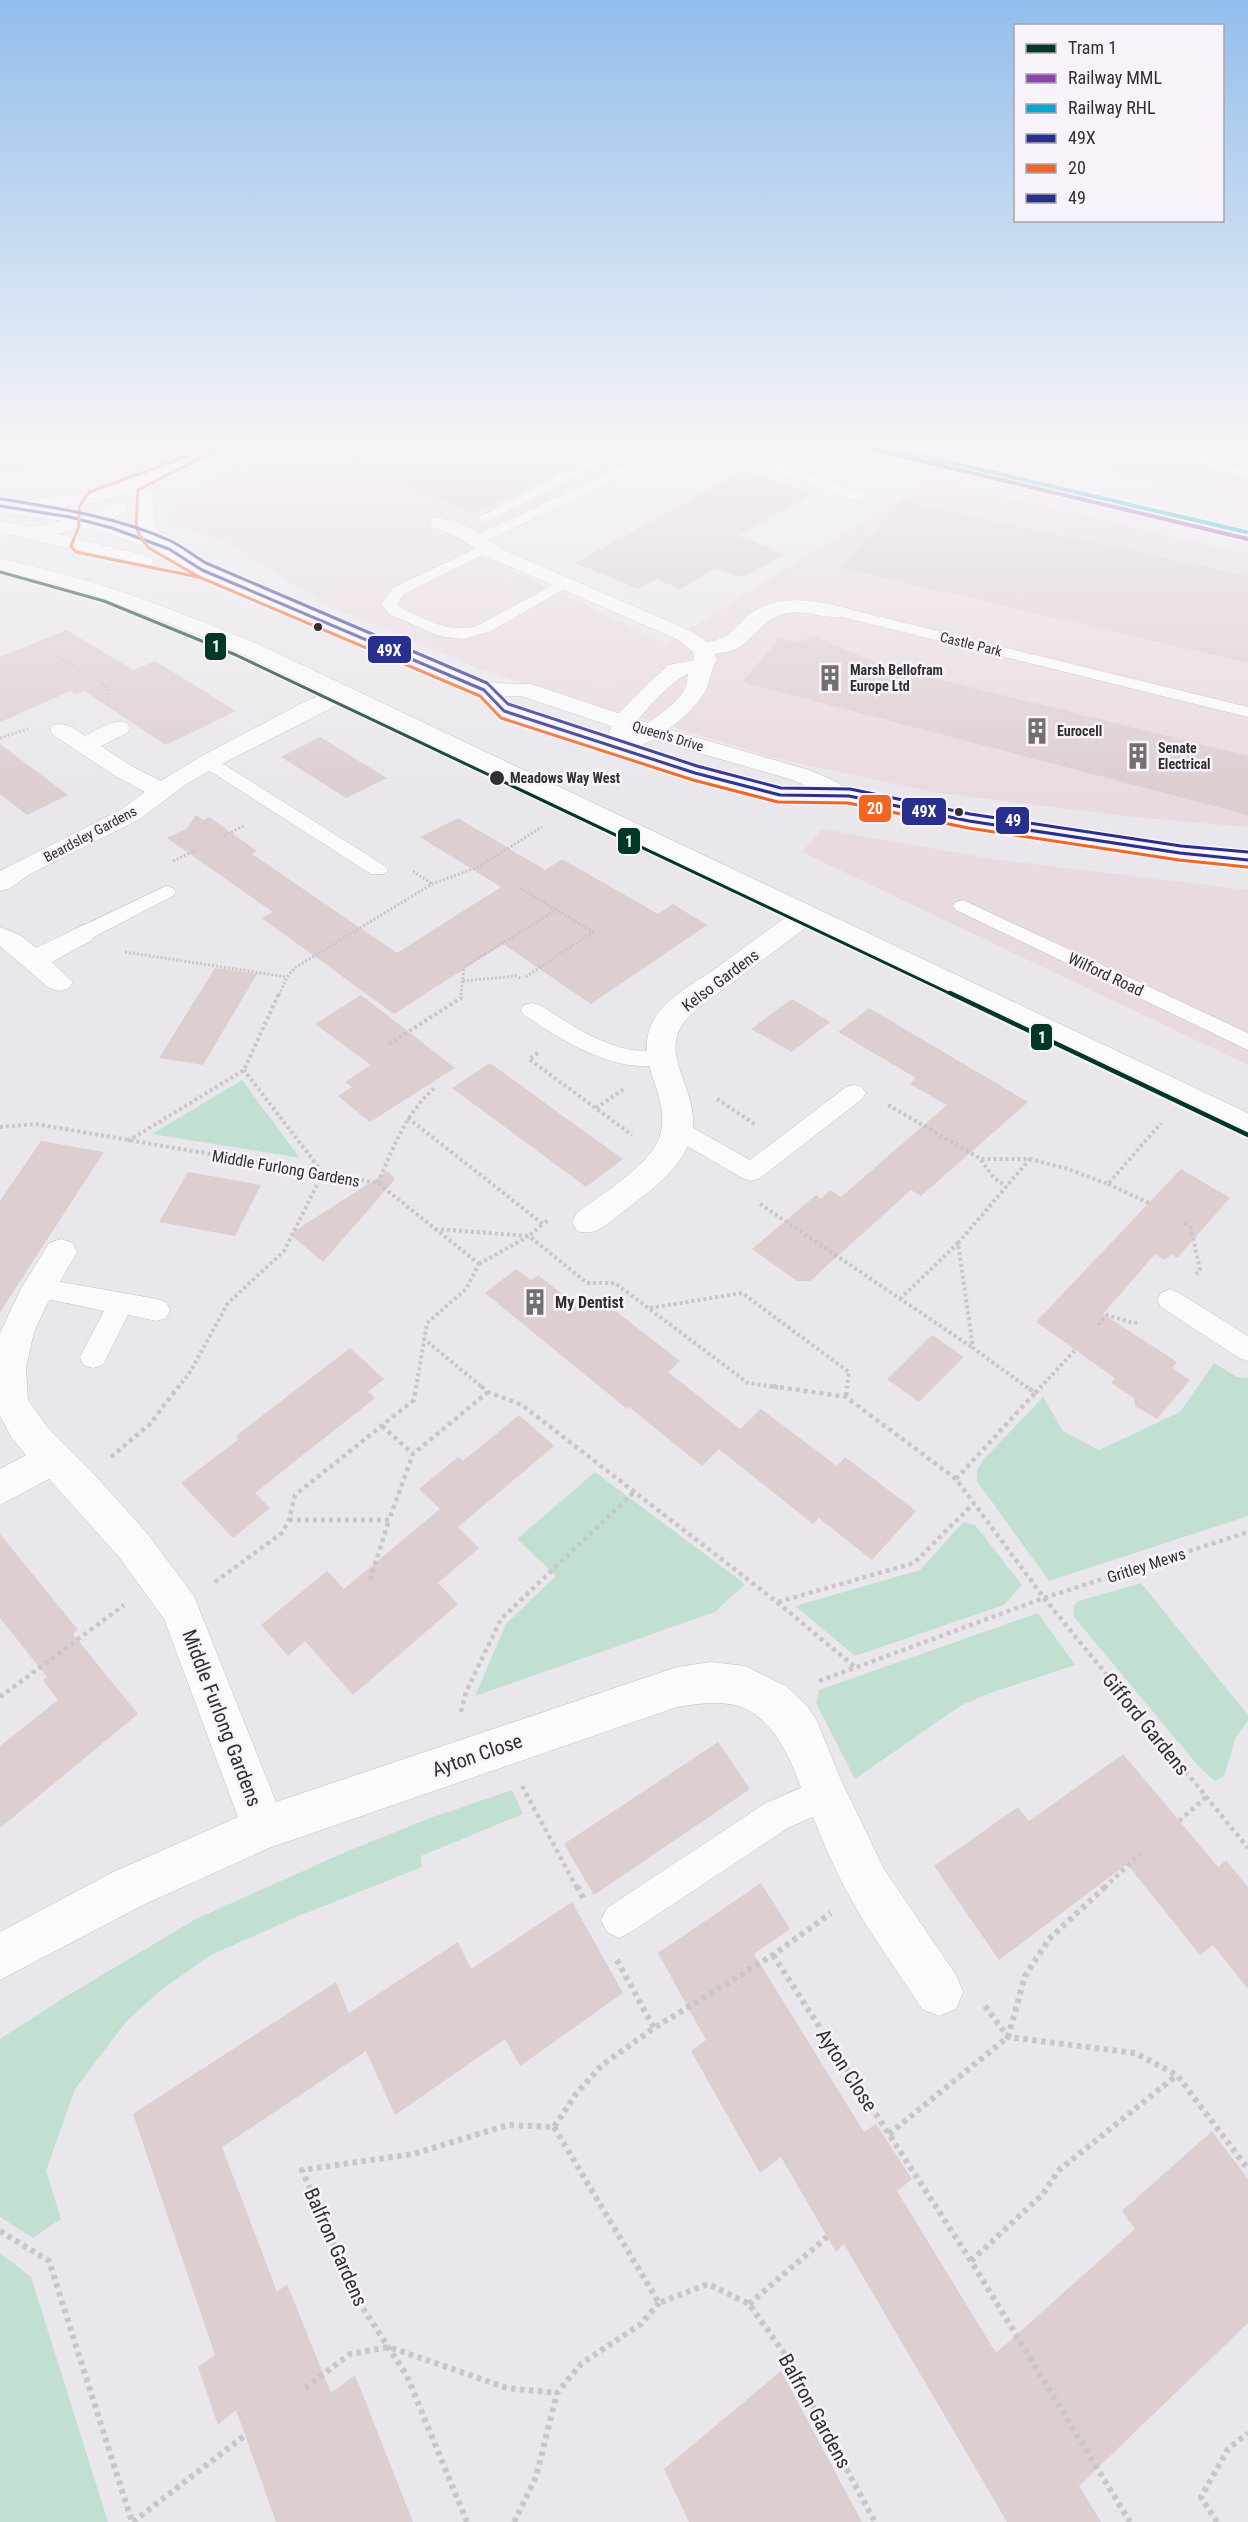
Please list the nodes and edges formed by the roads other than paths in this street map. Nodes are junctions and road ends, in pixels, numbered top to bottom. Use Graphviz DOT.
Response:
graph roads {
  1 [pos="135,559"];
  2 [pos="184,559"];
  3 [pos="446,559"];
  4 [pos="512,559"];
  5 [pos="0,565"];
  6 [pos="202,570"];
  7 [pos="565,584"];
  8 [pos="840,612"];
  9 [pos="702,657"];
  10 [pos="484,690"];
  11 [pos="343,693"];
  12 [pos="1248,711"];
  13 [pos="623,722"];
  14 [pos="119,728"];
  15 [pos="61,730"];
  16 [pos="652,732"];
  17 [pos="84,745"];
  18 [pos="615,747"];
  19 [pos="208,762"];
  20 [pos="162,791"];
  21 [pos="849,796"];
  22 [pos="1248,860"];
  23 [pos="378,870"];
  24 [pos="0,883"];
  25 [pos="166,892"];
  26 [pos="963,906"];
  27 [pos="806,915"];
  28 [pos="83,934"];
  29 [pos="0,936"];
  30 [pos="34,960"];
  31 [pos="59,982"];
  32 [pos="532,1010"];
  33 [pos="1248,1042"];
  34 [pos="661,1057"];
  35 [pos="854,1093"];
  36 [pos="1248,1126"];
  37 [pos="678,1130"];
  38 [pos="588,1222"];
  39 [pos="61,1252"];
  40 [pos="38,1288"];
  41 [pos="1170,1300"];
  42 [pos="121,1304"];
  43 [pos="157,1310"];
  44 [pos="1248,1350"];
  45 [pos="93,1357"];
  46 [pos="52,1459"];
  47 [pos="0,1488"];
  48 [pos="825,1794"];
  49 [pos="264,1828"];
  50 [pos="620,1920"];
  51 [pos="0,1957"];
  52 [pos="939,1992"];
  1 -- 6 [label="street, Queen's Drive"];
  2 -- 6 [label="street, Queen's Drive"];
  3 -- 7 [label="lane"];
  4 -- 7 [label="street"];
  5 -- 11 [label="street"];
  6 -- 10 [label="street, Queen's Drive"];
  7 -- 9 [label="street"];
  8 -- 9 [label="street, Castle Park"];
  8 -- 12 [label="lane, Castle Park"];
  9 -- 13 [label="street, Castle Park"];
  9 -- 16 [label="street"];
  10 -- 13 [label="street, Queen's Drive"];
  10 -- 18 [label="street, Queen's Drive"];
  11 -- 19 [label="street, Beardsley Gardens"];
  11 -- 27 [label="street"];
  13 -- 16 [label="street, Queen's Drive"];
  13 -- 18 [label="street"];
  14 -- 17 [label="street"];
  15 -- 17 [label="street"];
  16 -- 18 [label="street"];
  16 -- 21 [label="street, Queen's Drive"];
  17 -- 20 [label="street"];
  18 -- 21 [label="street, Queen's Drive"];
  19 -- 20 [label="street, Beardsley Gardens"];
  19 -- 23 [label="lane"];
  20 -- 24 [label="street, Beardsley Gardens"];
  21 -- 22 [label="street, Queen's Drive"];
  25 -- 28 [label="lane"];
  26 -- 33 [label="lane, Wilford Road"];
  27 -- 34 [label="street, Kelso Gardens"];
  27 -- 36 [label="street"];
  28 -- 30 [label="street"];
  29 -- 30 [label="street"];
  30 -- 31 [label="street"];
  32 -- 34 [label="lane"];
  34 -- 37 [label="street, Kelso Gardens"];
  35 -- 37 [label="lane"];
  37 -- 38 [label="street"];
  39 -- 40 [label="street, Middle Furlong Gardens"];
  40 -- 42 [label="lane"];
  40 -- 46 [label="street, Middle Furlong Gardens"];
  41 -- 44 [label="lane"];
  42 -- 43 [label="lane"];
  42 -- 45 [label="lane"];
  46 -- 47 [label="street"];
  46 -- 49 [label="street, Middle Furlong Gardens"];
  48 -- 49 [label="street, Ayton Close"];
  48 -- 50 [label="lane"];
  48 -- 52 [label="street, Ayton Close"];
  49 -- 51 [label="street, Ayton Close"];
}
